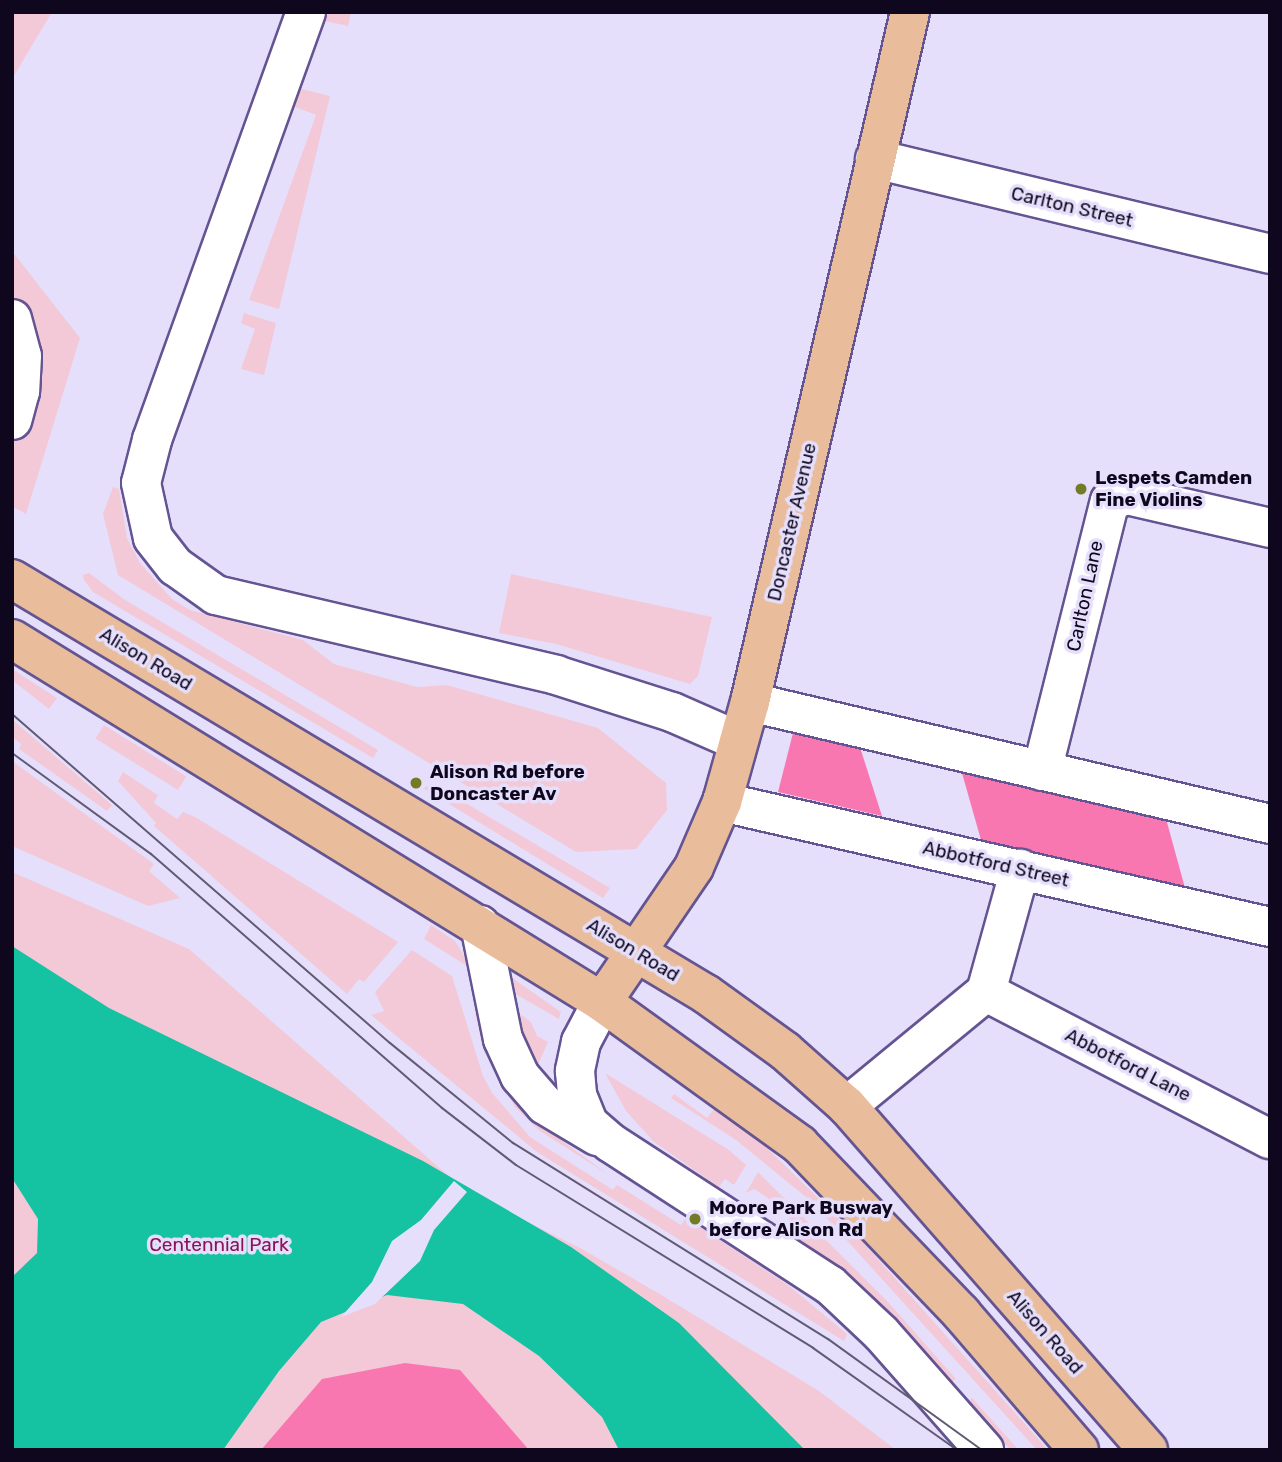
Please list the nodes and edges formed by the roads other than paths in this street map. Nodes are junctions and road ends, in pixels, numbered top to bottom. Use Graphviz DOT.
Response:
graph roads {
  1 [pos="306,12"];
  2 [pos="910,12"];
  3 [pos="875,159"];
  4 [pos="1270,254"];
  5 [pos="12,319"];
  6 [pos="12,420"];
  7 [pos="1270,528"];
  8 [pos="12,579"];
  9 [pos="12,639"];
  10 [pos="750,702"];
  11 [pos="738,741"];
  12 [pos="1042,771"];
  13 [pos="722,802"];
  14 [pos="1270,824"];
  15 [pos="1020,870"];
  16 [pos="480,925"];
  17 [pos="1270,927"];
  18 [pos="638,952"];
  19 [pos="986,992"];
  20 [pos="602,1002"];
  21 [pos="847,1106"];
  22 [pos="1270,1139"];
  23 [pos="632,1156"];
  24 [pos="984,1450"];
  25 [pos="1079,1450"];
  26 [pos="1148,1450"];
  1 -- 11 [label="street"];
  2 -- 3 [label="main road, Doncaster Avenue"];
  3 -- 4 [label="street, Carlton Street"];
  3 -- 10 [label="main road, Doncaster Avenue"];
  5 -- 6 [label="street"];
  7 -- 12 [label="street, Carlton Lane"];
  8 -- 18 [label="main road, Alison Road"];
  9 -- 16 [label="main road"];
  10 -- 11 [label="main road, Doncaster Avenue"];
  10 -- 12 [label="street"];
  11 -- 13 [label="main road, Doncaster Avenue"];
  12 -- 14 [label="street"];
  13 -- 15 [label="street, Abbotford Street"];
  13 -- 18 [label="main road, Doncaster Avenue"];
  15 -- 17 [label="street, Abbotford Street"];
  15 -- 19 [label="street"];
  16 -- 20 [label="main road"];
  16 -- 23 [label="street"];
  18 -- 20 [label="main road, Doncaster Avenue"];
  18 -- 21 [label="main road, Alison Road"];
  19 -- 21 [label="street"];
  19 -- 22 [label="street, Abbotford Lane"];
  20 -- 23 [label="street"];
  20 -- 25 [label="main road"];
  21 -- 26 [label="main road, Alison Road"];
  23 -- 24 [label="street"];
}
